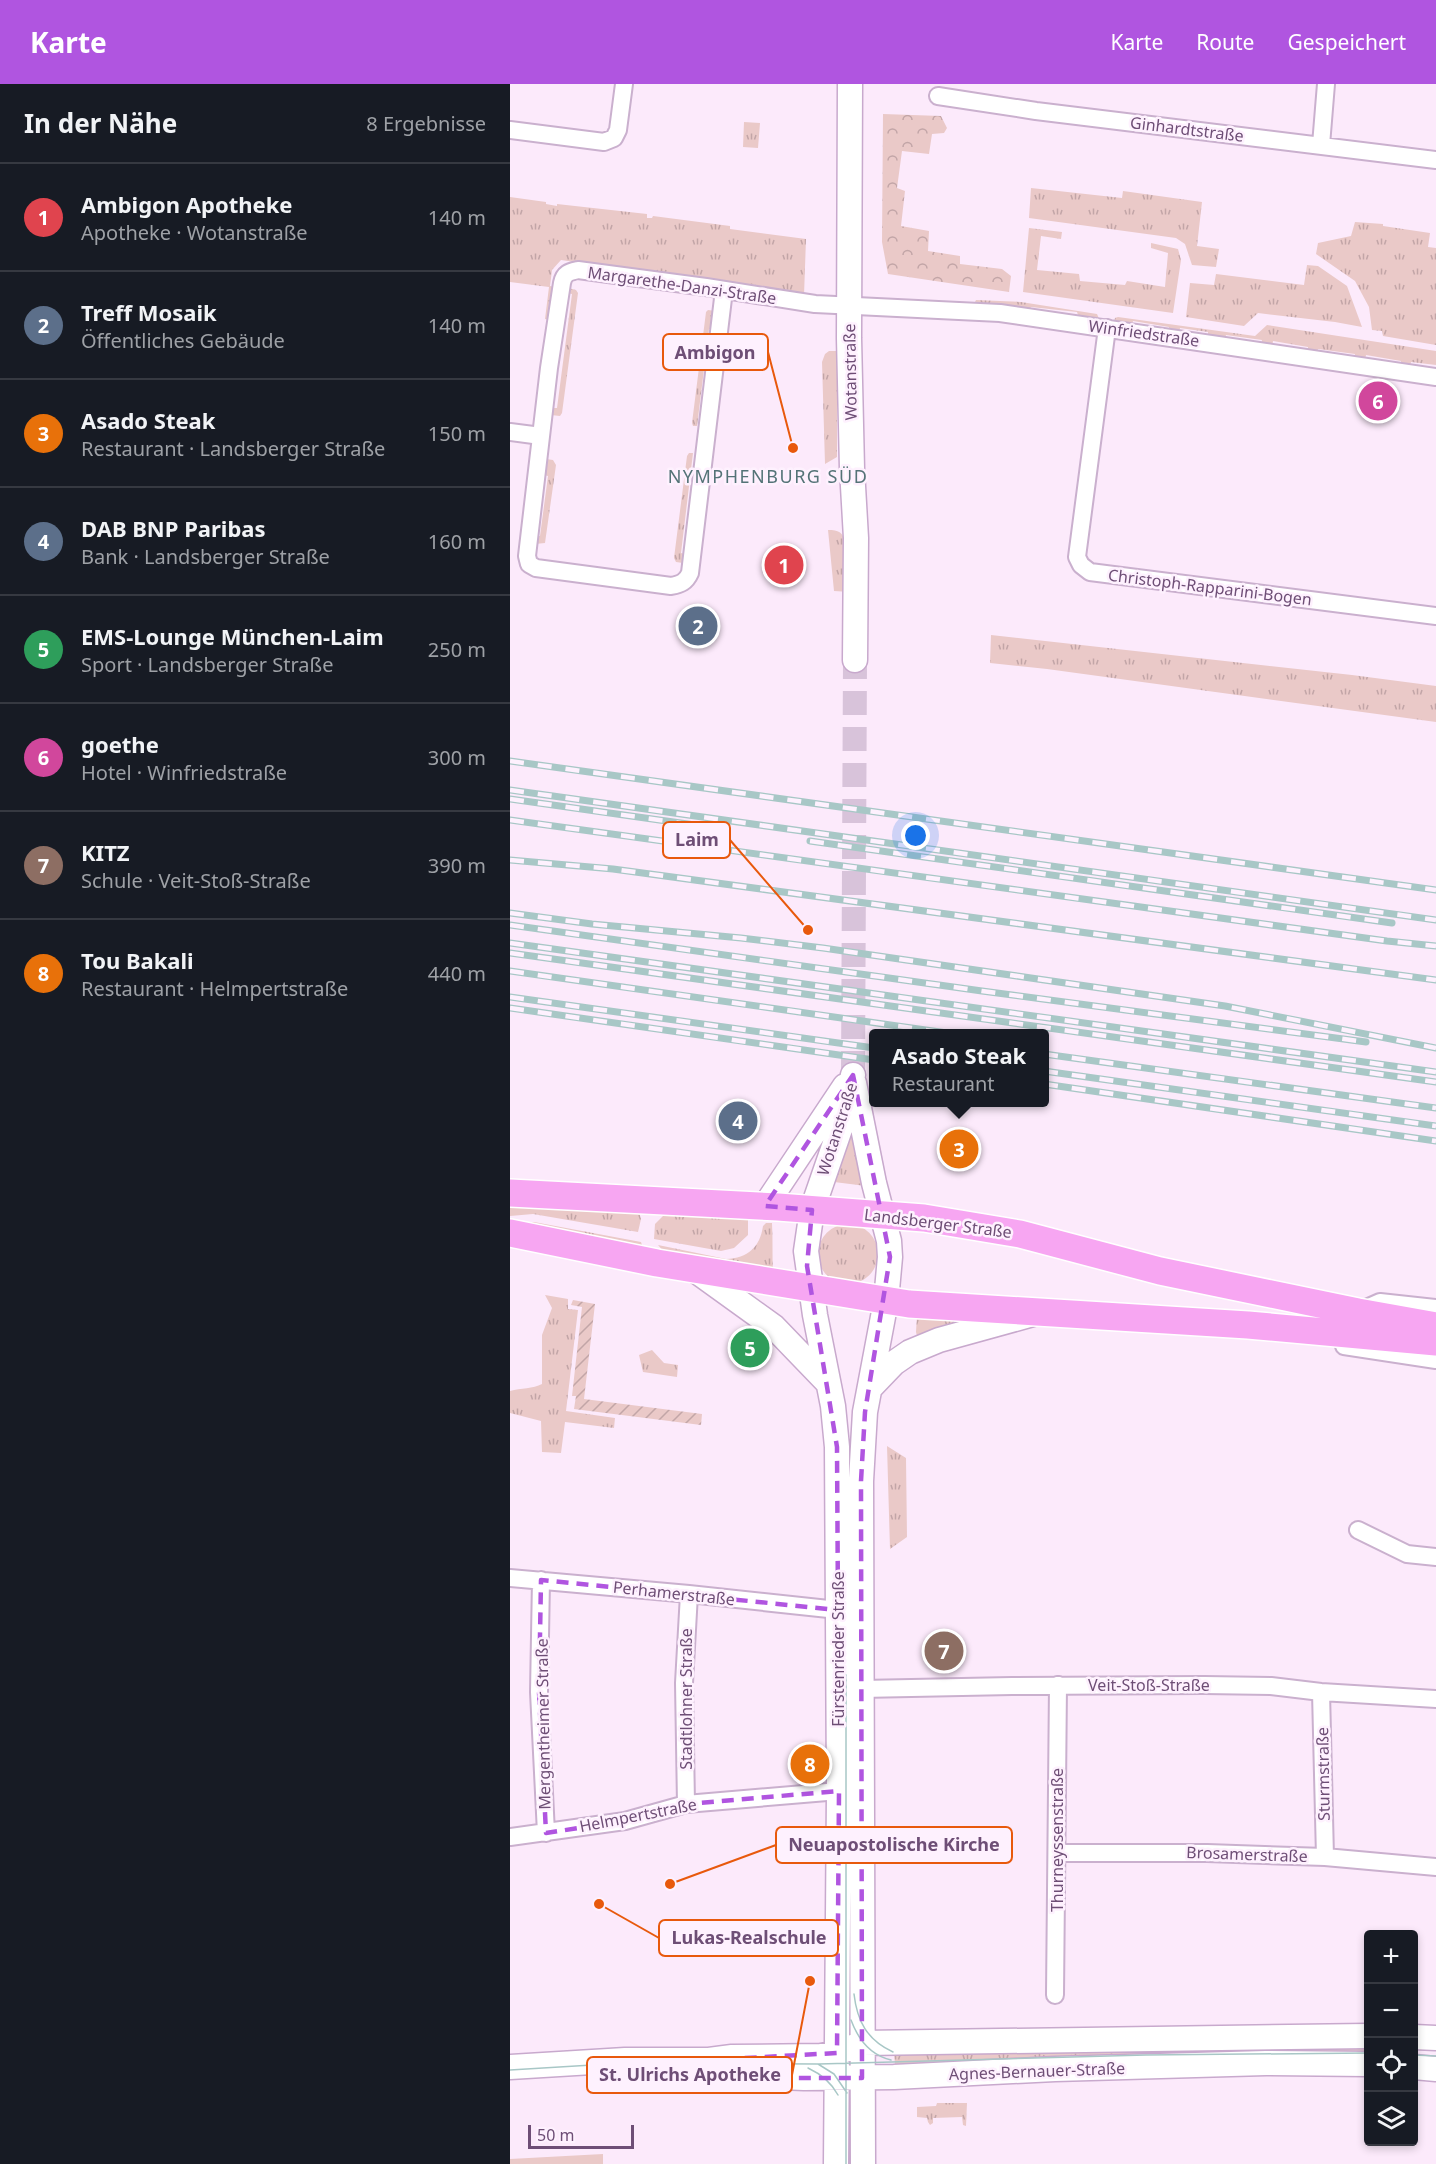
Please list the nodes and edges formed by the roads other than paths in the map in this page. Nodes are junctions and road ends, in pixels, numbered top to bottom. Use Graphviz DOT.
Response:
graph roads {
  1 [pos="624,84"];
  2 [pos="850,84"];
  3 [pos="1326,84"];
  4 [pos="938,96"];
  5 [pos="510,130"];
  6 [pos="1321,145"];
  7 [pos="1436,160"];
  8 [pos="724,290"];
  9 [pos="849,306"];
  10 [pos="1107,328"];
  11 [pos="1436,377"];
  12 [pos="510,432"];
  13 [pos="540,436"];
  14 [pos="1436,616"];
  15 [pos="855,660"];
  16 [pos="853,1075"];
  17 [pos="510,1193"];
  18 [pos="765,1206"];
  19 [pos="812,1210"];
  20 [pos="883,1215"];
  21 [pos="510,1233"];
  22 [pos="695,1270"];
  23 [pos="811,1289"];
  24 [pos="886,1301"];
  25 [pos="1436,1308"];
  26 [pos="1041,1311"];
  27 [pos="1358,1312"];
  28 [pos="1436,1326"];
  29 [pos="1301,1329"];
  30 [pos="1436,1342"];
  31 [pos="1436,1360"];
  32 [pos="828,1383"];
  33 [pos="870,1388"];
  34 [pos="1358,1530"];
  35 [pos="1436,1557"];
  36 [pos="510,1578"];
  37 [pos="541,1580"];
  38 [pos="689,1594"];
  39 [pos="838,1610"];
  40 [pos="1058,1685"];
  41 [pos="861,1689"];
  42 [pos="1321,1692"];
  43 [pos="1436,1699"];
  44 [pos="839,1791"];
  45 [pos="686,1804"];
  46 [pos="546,1833"];
  47 [pos="510,1837"];
  48 [pos="1057,1852"];
  49 [pos="1325,1857"];
  50 [pos="1436,1867"];
  51 [pos="1055,1995"];
  52 [pos="1364,2036"];
  53 [pos="1418,2037"];
  54 [pos="1436,2038"];
  55 [pos="863,2043"];
  56 [pos="837,2053"];
  57 [pos="709,2060"];
  58 [pos="1364,2064"];
  59 [pos="510,2067"];
  60 [pos="1418,2067"];
  61 [pos="1436,2069"];
  62 [pos="837,2078"];
  63 [pos="862,2078"];
  64 [pos="836,2164"];
  65 [pos="863,2164"];
  1 -- 5 [label="street"];
  2 -- 9 [label="main road, Wotanstraße"];
  3 -- 6 [label="street"];
  4 -- 6 [label="street, Ginhardtstraße"];
  6 -- 7 [label="street, Ginhardtstraße"];
  8 -- 9 [label="street, Margarethe-Danzi-Straße"];
  8 -- 13 [label="street, Margarethe-Danzi-Straße"];
  8 -- 13 [label="street"];
  9 -- 10 [label="street, Winfriedstraße"];
  9 -- 15 [label="main road, Wotanstraße"];
  10 -- 11 [label="street, Winfriedstraße"];
  10 -- 14 [label="street, Christoph-Rapparini-Bogen"];
  12 -- 13 [label="street"];
  16 -- 18 [label="main road"];
  16 -- 19 [label="main road, Wotanstraße"];
  16 -- 20 [label="main road, Wotanstraße"];
  17 -- 18 [label="main road, Landsberger Straße"];
  18 -- 19 [label="main road, Landsberger Straße"];
  19 -- 20 [label="main road, Landsberger Straße"];
  19 -- 23 [label="main road, Fürstenrieder Straße"];
  20 -- 24 [label="main road, Fürstenrieder Straße"];
  20 -- 27 [label="main road, Landsberger Straße"];
  21 -- 22 [label="main road"];
  22 -- 23 [label="main road"];
  22 -- 32 [label="main road"];
  23 -- 24 [label="main road"];
  23 -- 32 [label="main road, Fürstenrieder Straße"];
  24 -- 26 [label="main road"];
  24 -- 33 [label="main road, Fürstenrieder Straße"];
  25 -- 27 [label="street"];
  26 -- 29 [label="main road"];
  26 -- 33 [label="main road"];
  27 -- 28 [label="main road, Landsberger Straße"];
  29 -- 30 [label="main road"];
  29 -- 31 [label="street"];
  32 -- 39 [label="main road, Fürstenrieder Straße"];
  33 -- 41 [label="main road, Fürstenrieder Straße"];
  34 -- 35 [label="street"];
  36 -- 37 [label="street, Perhamerstraße"];
  37 -- 38 [label="street, Perhamerstraße"];
  37 -- 46 [label="street, Mergentheimer Straße"];
  38 -- 39 [label="street, Perhamerstraße"];
  38 -- 45 [label="street, Stadtlohner Straße"];
  39 -- 44 [label="main road, Fürstenrieder Straße"];
  40 -- 41 [label="street, Veit-Stoß-Straße"];
  40 -- 42 [label="street, Veit-Stoß-Straße"];
  40 -- 48 [label="street, Thurneyssenstraße"];
  41 -- 55 [label="main road, Fürstenrieder Straße"];
  42 -- 43 [label="street, Veit-Stoß-Straße"];
  42 -- 49 [label="street, Sturmstraße"];
  44 -- 45 [label="street, Helmpertstraße"];
  44 -- 56 [label="main road, Fürstenrieder Straße"];
  45 -- 46 [label="street, Helmpertstraße"];
  46 -- 47 [label="street, Helmpertstraße"];
  48 -- 49 [label="street, Brosamerstraße"];
  48 -- 51 [label="street, Thurneyssenstraße"];
  49 -- 50 [label="street, Brosamerstraße"];
  52 -- 55 [label="main road, Agnes-Bernauer-Straße"];
  53 -- 54 [label="main road"];
  55 -- 56 [label="main road, Agnes-Bernauer-Straße"];
  55 -- 63 [label="main road, Fürstenrieder Straße"];
  56 -- 57 [label="main road, Agnes-Bernauer-Straße"];
  56 -- 62 [label="main road, Fürstenrieder Straße"];
  57 -- 59 [label="main road, Agnes-Bernauer-Straße"];
  57 -- 62 [label="main road, Agnes-Bernauer-Straße"];
  58 -- 63 [label="main road, Agnes-Bernauer-Straße"];
  60 -- 61 [label="main road"];
  62 -- 63 [label="main road, Agnes-Bernauer-Straße"];
  62 -- 64 [label="main road, Fürstenrieder Straße"];
  63 -- 65 [label="main road, Fürstenrieder Straße"];
}
